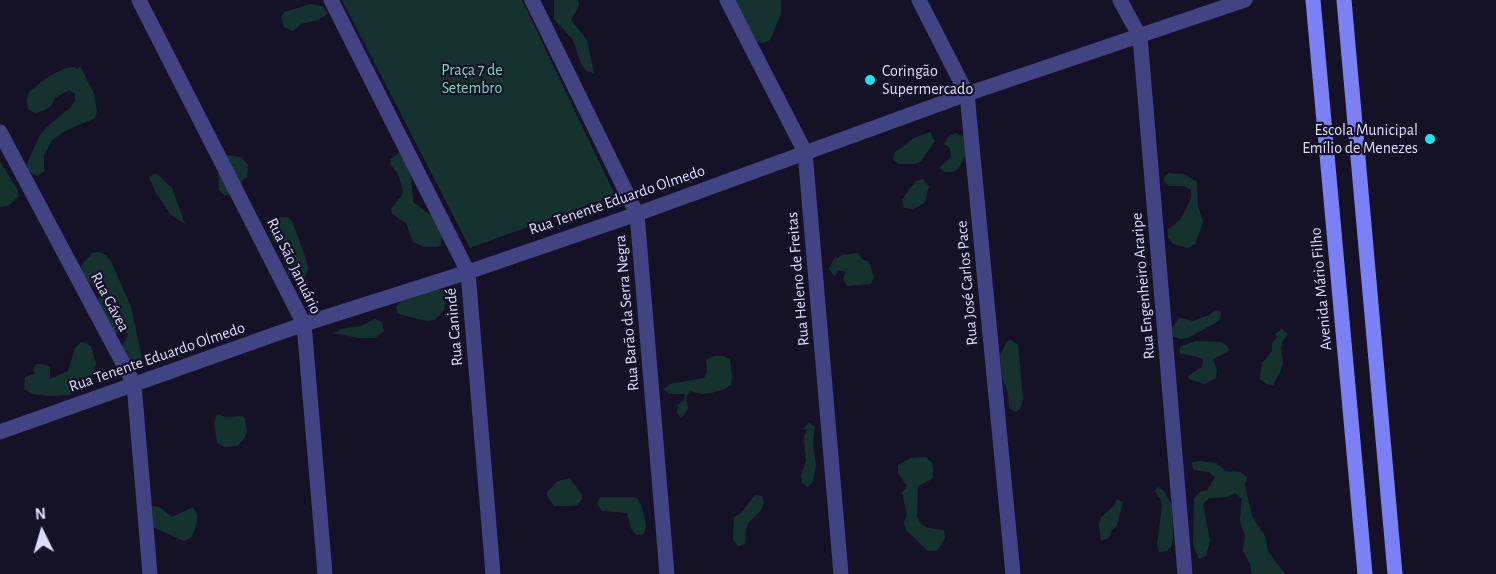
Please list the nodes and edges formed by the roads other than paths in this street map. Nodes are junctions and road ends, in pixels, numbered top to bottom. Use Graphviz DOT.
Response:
graph roads {
  1 [pos="139,0"];
  2 [pos="331,0"];
  3 [pos="531,0"];
  4 [pos="727,0"];
  5 [pos="919,0"];
  6 [pos="1120,0"];
  7 [pos="1245,0"];
  8 [pos="1313,0"];
  9 [pos="1344,0"];
  10 [pos="1140,37"];
  11 [pos="967,94"];
  12 [pos="0,132"];
  13 [pos="805,152"];
  14 [pos="637,214"];
  15 [pos="468,272"];
  16 [pos="304,324"];
  17 [pos="134,384"];
  18 [pos="0,432"];
  19 [pos="150,574"];
  20 [pos="325,574"];
  21 [pos="493,574"];
  22 [pos="667,574"];
  23 [pos="841,574"];
  24 [pos="1013,574"];
  25 [pos="1185,574"];
  26 [pos="1365,574"];
  27 [pos="1395,574"];
  1 -- 16 [label="street, Rua São Januário"];
  2 -- 15 [label="street, Rua Canindé"];
  3 -- 14 [label="street, Rua Barão da Serra Negra"];
  4 -- 13 [label="street, Rua Heleno de Freitas"];
  5 -- 11 [label="street, Rua José Carlos Pace"];
  6 -- 10 [label="street, Rua Engenheiro Araripe"];
  7 -- 10 [label="street, Rua Tenente Eduardo Olmedo"];
  8 -- 26 [label="main road, Avenida Mário Filho"];
  9 -- 27 [label="main road"];
  10 -- 11 [label="street, Rua Tenente Eduardo Olmedo"];
  10 -- 25 [label="street, Rua Engenheiro Araripe"];
  11 -- 13 [label="street, Rua Tenente Eduardo Olmedo"];
  11 -- 24 [label="street, Rua José Carlos Pace"];
  12 -- 17 [label="street, Rua Gávea"];
  13 -- 14 [label="street, Rua Tenente Eduardo Olmedo"];
  13 -- 23 [label="street, Rua Heleno de Freitas"];
  14 -- 15 [label="street, Rua Tenente Eduardo Olmedo"];
  14 -- 22 [label="street, Rua Barão da Serra Negra"];
  15 -- 16 [label="street, Rua Tenente Eduardo Olmedo"];
  15 -- 21 [label="street, Rua Canindé"];
  16 -- 17 [label="street, Rua Tenente Eduardo Olmedo"];
  16 -- 20 [label="street, Rua São Januário"];
  17 -- 18 [label="street, Rua Tenente Eduardo Olmedo"];
  17 -- 19 [label="street, Rua Gávea"];
}
